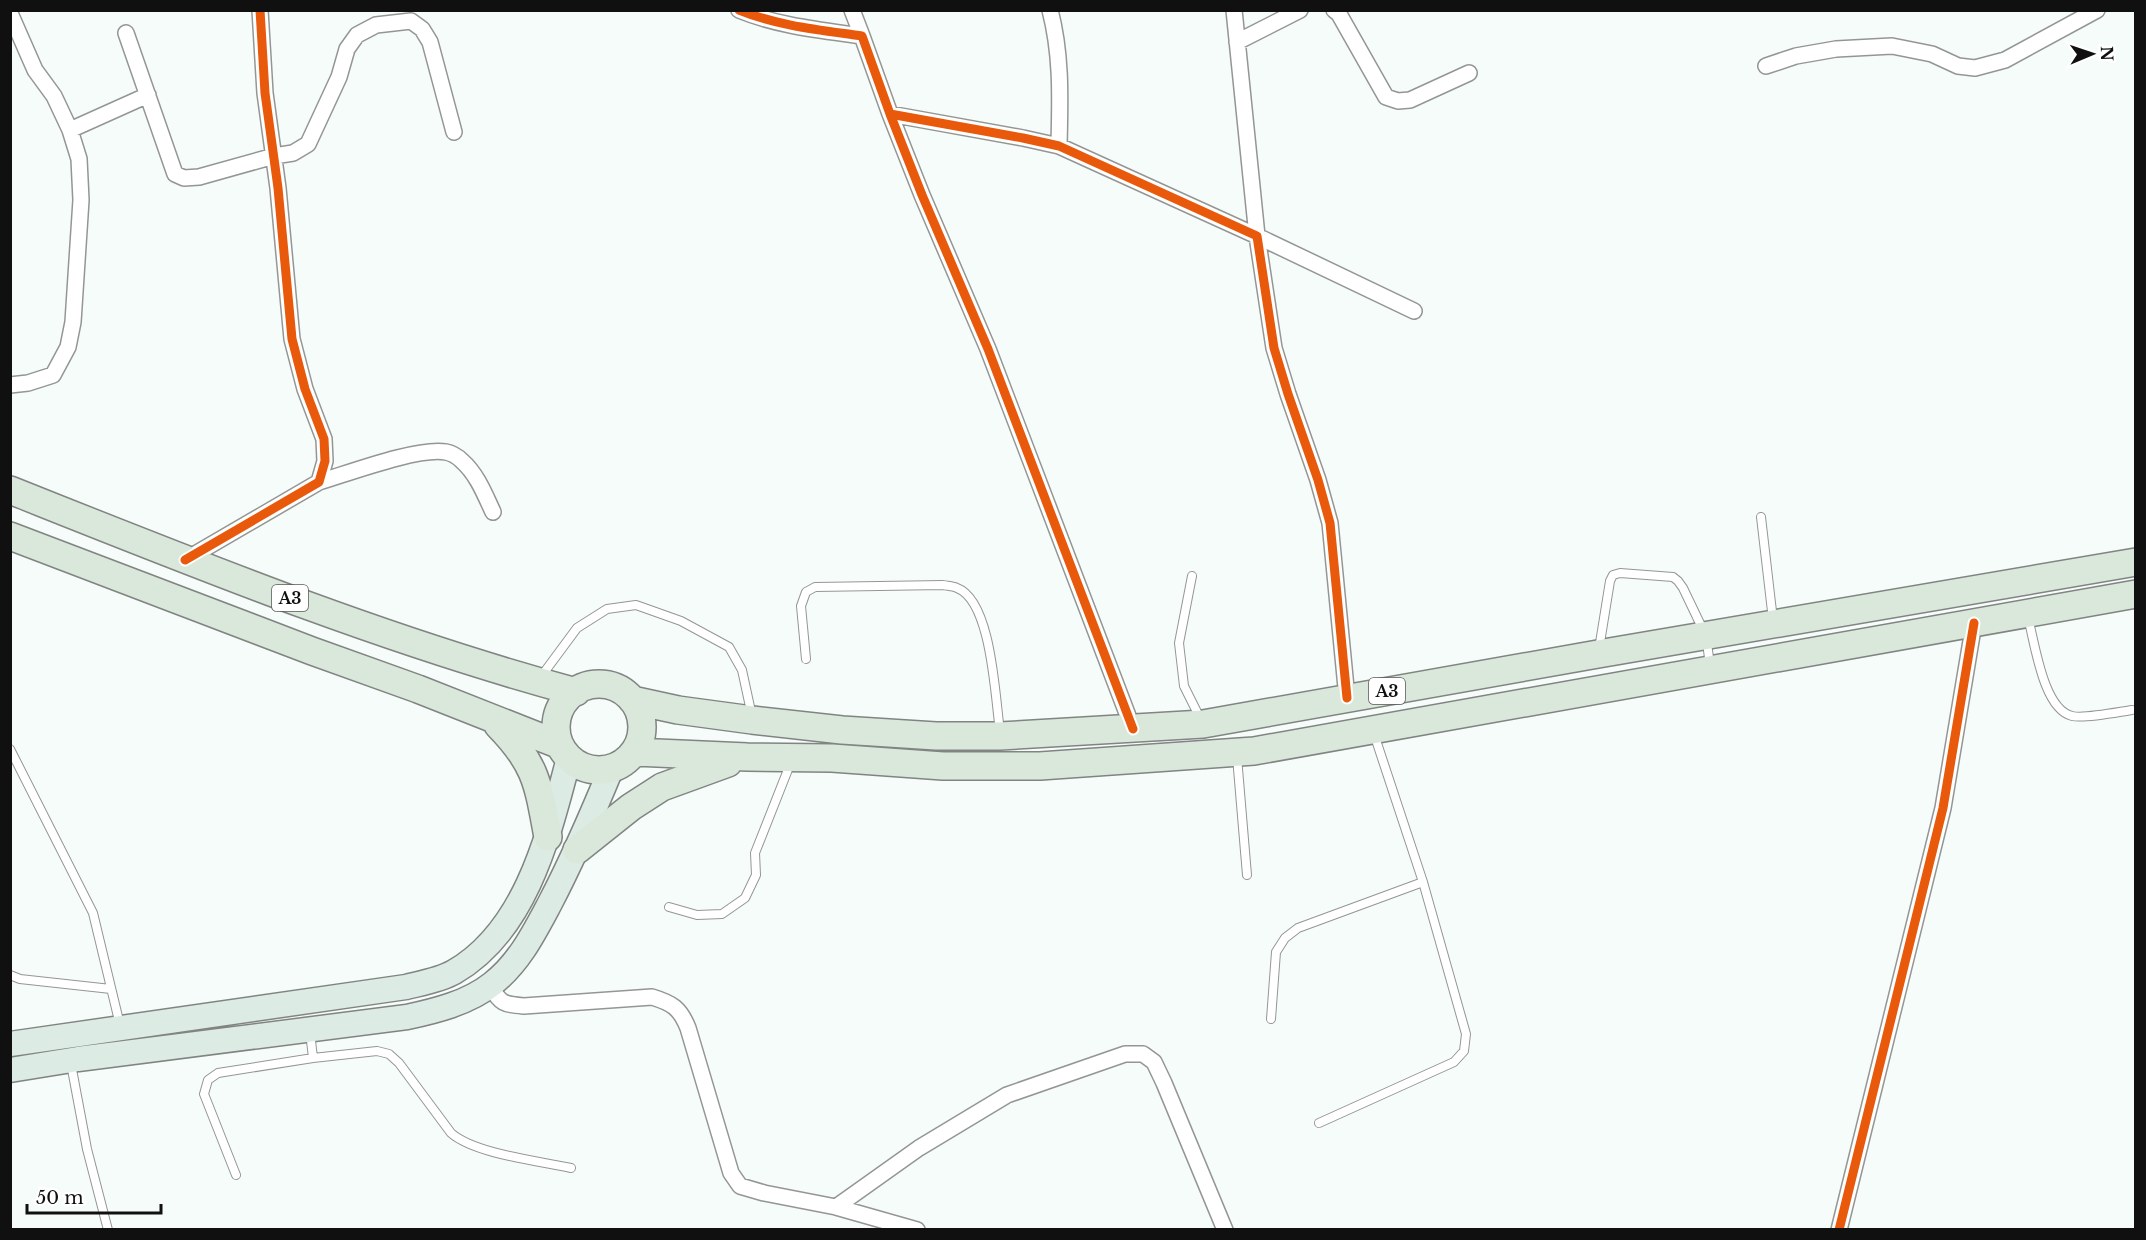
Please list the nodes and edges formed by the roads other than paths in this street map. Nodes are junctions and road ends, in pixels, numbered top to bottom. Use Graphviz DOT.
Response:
graph roads {
  1 [pos="260,10"];
  2 [pos="739,10"];
  3 [pos="852,10"];
  4 [pos="1050,10"];
  5 [pos="1233,10"];
  6 [pos="1300,10"];
  7 [pos="1335,10"];
  8 [pos="2097,10"];
  9 [pos="10,13"];
  10 [pos="126,33"];
  11 [pos="862,36"];
  12 [pos="1237,42"];
  13 [pos="1766,66"];
  14 [pos="1468,73"];
  15 [pos="147,95"];
  16 [pos="890,114"];
  17 [pos="70,130"];
  18 [pos="454,132"];
  19 [pos="1059,146"];
  20 [pos="274,156"];
  21 [pos="1257,236"];
  22 [pos="1414,311"];
  23 [pos="10,385"];
  24 [pos="319,482"];
  25 [pos="10,490"];
  26 [pos="493,512"];
  27 [pos="1761,517"];
  28 [pos="10,536"];
  29 [pos="185,560"];
  30 [pos="2136,562"];
  31 [pos="1192,576"];
  32 [pos="2136,594"];
  33 [pos="2027,614"];
  34 [pos="1974,623"];
  35 [pos="1773,625"];
  36 [pos="1706,636"];
  37 [pos="1598,654"];
  38 [pos="806,659"];
  39 [pos="1710,670"];
  40 [pos="537,681"];
  41 [pos="576,692"];
  42 [pos="1347,698"];
  43 [pos="632,700"];
  44 [pos="2132,710"];
  45 [pos="491,718"];
  46 [pos="752,720"];
  47 [pos="1203,724"];
  48 [pos="1133,729"];
  49 [pos="1372,730"];
  50 [pos="1000,736"];
  51 [pos="10,749"];
  52 [pos="565,752"];
  53 [pos="635,752"];
  54 [pos="1237,752"];
  55 [pos="747,758"];
  56 [pos="792,758"];
  57 [pos="611,769"];
  58 [pos="548,837"];
  59 [pos="577,850"];
  60 [pos="1247,875"];
  61 [pos="1423,882"];
  62 [pos="669,907"];
  63 [pos="10,975"];
  64 [pos="490,986"];
  65 [pos="111,989"];
  66 [pos="1271,1019"];
  67 [pos="120,1027"];
  68 [pos="310,1031"];
  69 [pos="10,1044"];
  70 [pos="313,1058"];
  71 [pos="70,1060"];
  72 [pos="10,1070"];
  73 [pos="1319,1123"];
  74 [pos="571,1168"];
  75 [pos="236,1175"];
  76 [pos="836,1207"];
  77 [pos="108,1230"];
  78 [pos="917,1230"];
  79 [pos="1225,1230"];
  80 [pos="1839,1230"];
  1 -- 20 [label="street"];
  2 -- 11 [label="street"];
  3 -- 11 [label="street"];
  4 -- 19 [label="street"];
  5 -- 12 [label="street"];
  6 -- 12 [label="street"];
  7 -- 14 [label="street"];
  8 -- 13 [label="street"];
  9 -- 17 [label="street"];
  10 -- 15 [label="street"];
  11 -- 16 [label="street"];
  12 -- 21 [label="street"];
  15 -- 17 [label="street"];
  15 -- 20 [label="street"];
  16 -- 19 [label="street"];
  16 -- 48 [label="street"];
  17 -- 23 [label="street"];
  18 -- 20 [label="street"];
  19 -- 21 [label="street"];
  20 -- 24 [label="street"];
  21 -- 22 [label="street"];
  21 -- 42 [label="street"];
  24 -- 26 [label="street"];
  24 -- 29 [label="street"];
  25 -- 29 [label="highway, A3"];
  27 -- 35 [label="lane"];
  28 -- 45 [label="highway, A3"];
  29 -- 40 [label="highway, A3"];
  30 -- 35 [label="highway, A3"];
  31 -- 47 [label="lane"];
  32 -- 33 [label="highway, A3"];
  33 -- 34 [label="highway, A3"];
  33 -- 44 [label="lane"];
  34 -- 39 [label="highway, A3"];
  34 -- 80 [label="street"];
  35 -- 36 [label="highway, A3"];
  36 -- 37 [label="highway, A3"];
  36 -- 37 [label="lane"];
  36 -- 39 [label="lane"];
  37 -- 42 [label="highway, A3"];
  38 -- 50 [label="lane"];
  39 -- 49 [label="highway, A3"];
  40 -- 41 [label="highway, A3"];
  40 -- 46 [label="lane"];
  41 -- 43 [label="highway"];
  41 -- 52 [label="highway"];
  42 -- 47 [label="highway, A3"];
  43 -- 46 [label="highway, A3"];
  43 -- 53 [label="highway"];
  45 -- 52 [label="highway, A3"];
  45 -- 58 [label="highway"];
  46 -- 50 [label="highway, A3"];
  47 -- 48 [label="highway, A3"];
  48 -- 50 [label="highway, A3"];
  49 -- 54 [label="highway, A3"];
  49 -- 61 [label="lane"];
  51 -- 65 [label="lane"];
  52 -- 57 [label="highway"];
  52 -- 58 [label="main road"];
  53 -- 55 [label="highway, A3"];
  53 -- 57 [label="highway"];
  54 -- 56 [label="highway, A3"];
  54 -- 60 [label="lane"];
  55 -- 56 [label="highway, A3"];
  55 -- 59 [label="highway"];
  56 -- 62 [label="lane"];
  57 -- 59 [label="main road"];
  58 -- 67 [label="main road"];
  59 -- 64 [label="main road"];
  61 -- 66 [label="lane"];
  61 -- 73 [label="lane"];
  63 -- 65 [label="lane"];
  64 -- 68 [label="main road"];
  64 -- 76 [label="street"];
  65 -- 67 [label="lane"];
  67 -- 69 [label="main road"];
  68 -- 70 [label="lane"];
  68 -- 71 [label="main road"];
  70 -- 74 [label="lane"];
  70 -- 75 [label="lane"];
  71 -- 72 [label="main road"];
  71 -- 77 [label="lane"];
  76 -- 78 [label="street"];
  76 -- 79 [label="street"];
}
